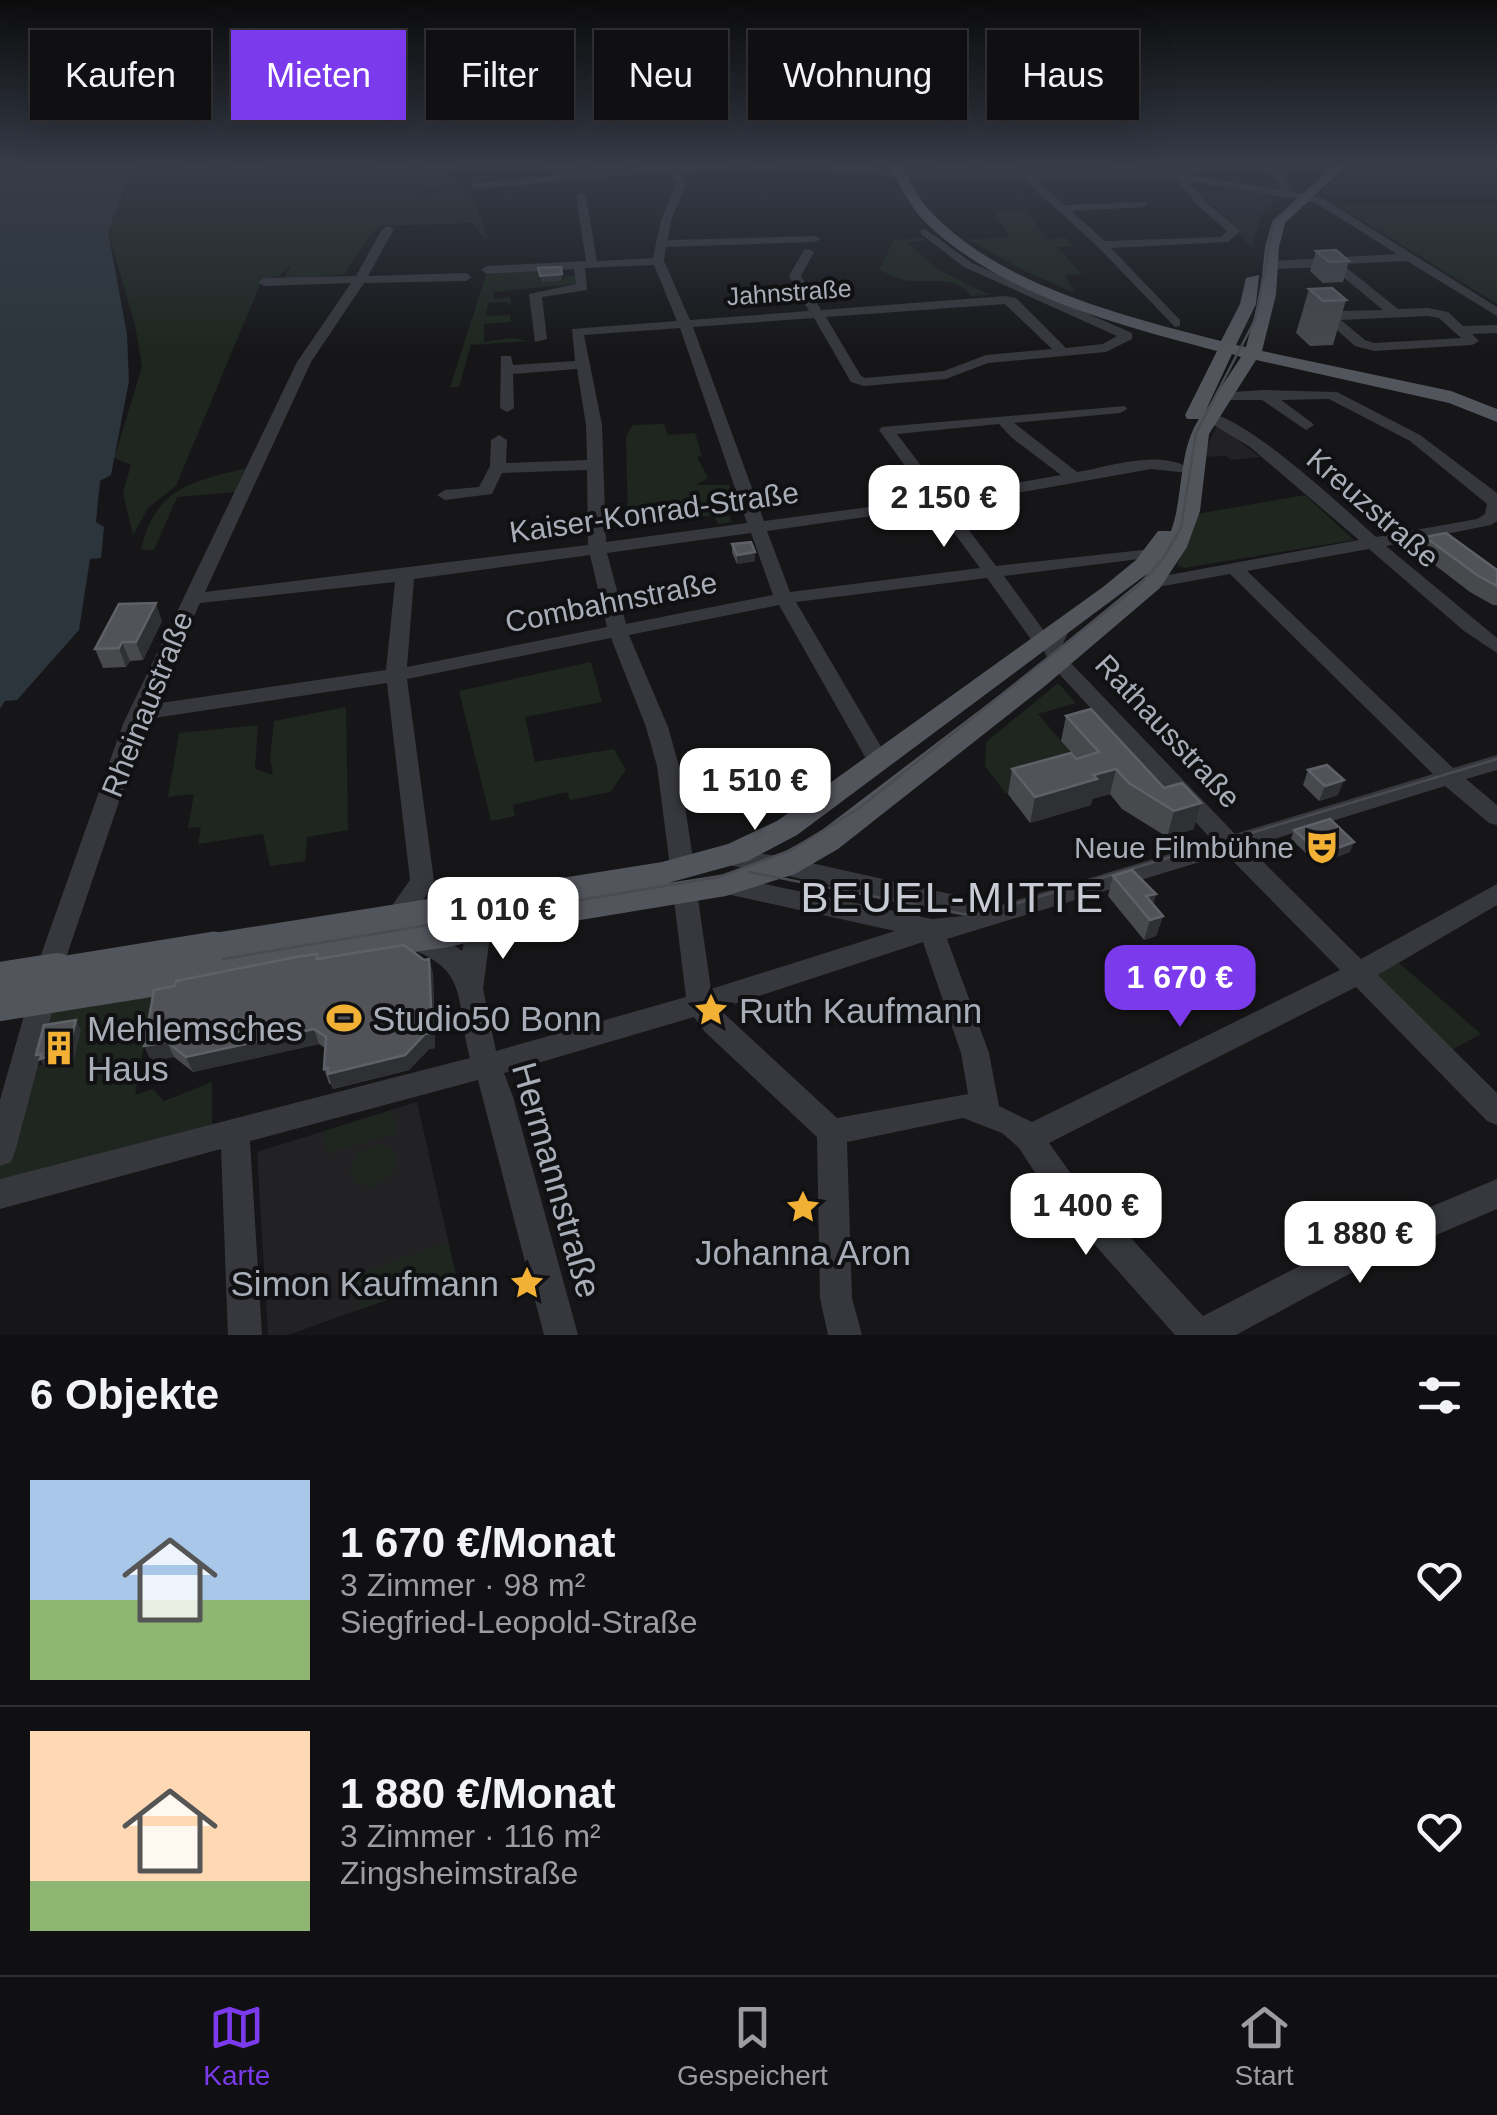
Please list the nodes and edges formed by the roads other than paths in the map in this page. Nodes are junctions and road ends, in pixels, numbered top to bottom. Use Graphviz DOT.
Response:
graph roads {
  1 [pos="583,226"];
  2 [pos="666,226"];
  3 [pos="942,226"];
  4 [pos="1082,226"];
  5 [pos="1228,226"];
  6 [pos="1265,226"];
  7 [pos="1279,226"];
  8 [pos="1360,226"];
  9 [pos="388,228"];
  10 [pos="924,232"];
  11 [pos="660,244"];
  12 [pos="1102,245"];
  13 [pos="1411,257"];
  14 [pos="986,260"];
  15 [pos="1271,260"];
  16 [pos="658,261"];
  17 [pos="1331,262"];
  18 [pos="966,263"];
  19 [pos="585,265"];
  20 [pos="487,270"];
  21 [pos="466,277"];
  22 [pos="356,281"];
  23 [pos="264,282"];
  24 [pos="1497,312"];
  25 [pos="816,313"];
  26 [pos="1395,313"];
  27 [pos="685,323"];
  28 [pos="1175,323"];
  29 [pos="1497,329"];
  30 [pos="1461,330"];
  31 [pos="540,339"];
  32 [pos="1193,339"];
  33 [pos="1227,348"];
  34 [pos="1058,353"];
  35 [pos="1251,355"];
  36 [pos="581,365"];
  37 [pos="1263,394"];
  38 [pos="1223,396"];
  39 [pos="506,408"];
  40 [pos="1120,409"];
  41 [pos="1209,416"];
  42 [pos="1497,416"];
  43 [pos="1002,419"];
  44 [pos="1306,425"];
  45 [pos="499,440"];
  46 [pos="592,465"];
  47 [pos="498,468"];
  48 [pos="1182,470"];
  49 [pos="1076,479"];
  50 [pos="445,496"];
  51 [pos="938,502"];
  52 [pos="757,525"];
  53 [pos="1373,543"];
  54 [pos="597,547"];
  55 [pos="1234,568"];
  56 [pos="1156,569"];
  57 [pos="990,573"];
  58 [pos="405,575"];
  59 [pos="784,598"];
  60 [pos="190,599"];
  61 [pos="618,630"];
  62 [pos="1053,644"];
  63 [pos="1497,648"];
  64 [pos="396,675"];
  65 [pos="139,713"];
  66 [pos="879,762"];
  67 [pos="1497,762"];
  68 [pos="1448,776"];
  69 [pos="1497,817"];
  70 [pos="1230,843"];
  71 [pos="784,866"];
  72 [pos="723,871"];
  73 [pos="684,879"];
  74 [pos="422,881"];
  75 [pos="1497,893"];
  76 [pos="452,907"];
  77 [pos="1001,912"];
  78 [pos="399,928"];
  79 [pos="478,928"];
  80 [pos="931,929"];
  81 [pos="212,957"];
  82 [pos="1358,974"];
  83 [pos="0,981"];
  84 [pos="471,987"];
  85 [pos="0,1002"];
  86 [pos="700,1004"];
  87 [pos="486,1066"];
  88 [pos="986,1111"];
  89 [pos="1497,1112"];
  90 [pos="832,1132"];
  91 [pos="235,1133"];
  92 [pos="1029,1138"];
  93 [pos="0,1152"];
  94 [pos="0,1194"];
  95 [pos="1497,1194"];
  96 [pos="245,1335"];
  97 [pos="561,1335"];
  98 [pos="845,1335"];
  99 [pos="1200,1335"];
  1 -- 19 [label="street"];
  2 -- 11 [label="street"];
  3 -- 14 [label="main road"];
  4 -- 12 [label="street"];
  5 -- 12 [label="street"];
  6 -- 33 [label="main road"];
  7 -- 15 [label="main road"];
  8 -- 13 [label="street"];
  9 -- 22 [label="street, Rheinaustraße"];
  10 -- 18 [label="street"];
  11 -- 16 [label="street"];
  11 -- 25 [label="street"];
  12 -- 28 [label="street"];
  13 -- 17 [label="street"];
  13 -- 24 [label="street"];
  14 -- 18 [label="street"];
  14 -- 32 [label="main road"];
  15 -- 17 [label="street"];
  15 -- 35 [label="main road"];
  16 -- 19 [label="street"];
  16 -- 27 [label="street"];
  17 -- 26 [label="street"];
  18 -- 34 [label="street"];
  19 -- 20 [label="street"];
  19 -- 31 [label="street"];
  21 -- 22 [label="street"];
  22 -- 23 [label="street"];
  22 -- 60 [label="street, Rheinaustraße"];
  25 -- 27 [label="street, Jahnstraße"];
  25 -- 34 [label="street, Jahnstraße"];
  25 -- 34 [label="street"];
  26 -- 30 [label="street"];
  26 -- 30 [label="street"];
  27 -- 36 [label="street, Jahnstraße"];
  27 -- 52 [label="street"];
  29 -- 30 [label="street"];
  32 -- 33 [label="main road"];
  32 -- 33 [label="main road"];
  33 -- 35 [label="main road"];
  33 -- 48 [label="main road"];
  35 -- 38 [label="main road"];
  35 -- 42 [label="main road"];
  36 -- 39 [label="street"];
  36 -- 46 [label="street"];
  37 -- 38 [label="street"];
  37 -- 44 [label="street"];
  37 -- 53 [label="street, Combahnstraße"];
  38 -- 41 [label="main road"];
  40 -- 43 [label="street"];
  41 -- 53 [label="street, Kreuzstraße"];
  41 -- 56 [label="main road"];
  43 -- 49 [label="street"];
  43 -- 51 [label="street, Rathausstraße"];
  45 -- 47 [label="street"];
  46 -- 47 [label="street"];
  46 -- 54 [label="street"];
  47 -- 50 [label="street"];
  48 -- 49 [label="street, Kaiser-Konrad-Straße"];
  48 -- 56 [label="main road"];
  49 -- 51 [label="street, Kaiser-Konrad-Straße"];
  51 -- 52 [label="street, Kaiser-Konrad-Straße"];
  51 -- 57 [label="street, Rathausstraße"];
  52 -- 54 [label="street, Kaiser-Konrad-Straße"];
  52 -- 59 [label="street"];
  53 -- 55 [label="street, Combahnstraße"];
  53 -- 63 [label="street, Kreuzstraße"];
  54 -- 58 [label="street, Kaiser-Konrad-Straße"];
  54 -- 61 [label="street"];
  55 -- 56 [label="street, Combahnstraße"];
  55 -- 68 [label="street"];
  56 -- 57 [label="street, Combahnstraße"];
  56 -- 62 [label="main road"];
  57 -- 59 [label="street, Combahnstraße"];
  57 -- 62 [label="street, Rathausstraße"];
  58 -- 60 [label="street, Kaiser-Konrad-Straße"];
  58 -- 64 [label="street"];
  59 -- 61 [label="street, Combahnstraße"];
  59 -- 66 [label="street"];
  60 -- 65 [label="street, Rheinaustraße"];
  61 -- 64 [label="street, Combahnstraße"];
  61 -- 73 [label="street"];
  62 -- 66 [label="main road"];
  62 -- 70 [label="street, Rathausstraße"];
  62 -- 71 [label="main road"];
  64 -- 65 [label="street, Combahnstraße"];
  64 -- 74 [label="street"];
  65 -- 93 [label="street, Rheinaustraße"];
  66 -- 72 [label="main road"];
  67 -- 68 [label="street"];
  68 -- 69 [label="street"];
  68 -- 70 [label="street"];
  70 -- 77 [label="street"];
  70 -- 82 [label="street, Rathausstraße"];
  71 -- 72 [label="main road"];
  71 -- 77 [label="street"];
  72 -- 73 [label="main road"];
  72 -- 80 [label="street"];
  73 -- 76 [label="main road"];
  73 -- 79 [label="main road"];
  73 -- 86 [label="street"];
  74 -- 76 [label="street"];
  74 -- 78 [label="street"];
  75 -- 82 [label="street"];
  76 -- 78 [label="main road"];
  77 -- 80 [label="street"];
  78 -- 79 [label="main road"];
  78 -- 81 [label="main road"];
  78 -- 84 [label="street, Hermannstraße"];
  79 -- 84 [label="street, Hermannstraße"];
  80 -- 86 [label="street"];
  80 -- 88 [label="street"];
  81 -- 83 [label="main road, bridge"];
  81 -- 85 [label="main road, bridge"];
  82 -- 89 [label="street, Rathausstraße"];
  82 -- 92 [label="street"];
  84 -- 87 [label="street, Hermannstraße"];
  86 -- 87 [label="street"];
  86 -- 90 [label="street"];
  87 -- 91 [label="street"];
  87 -- 97 [label="street, Hermannstraße"];
  88 -- 90 [label="street"];
  88 -- 92 [label="street"];
  90 -- 98 [label="street"];
  91 -- 94 [label="street"];
  91 -- 96 [label="street"];
  92 -- 99 [label="street"];
  95 -- 99 [label="street"];
}
